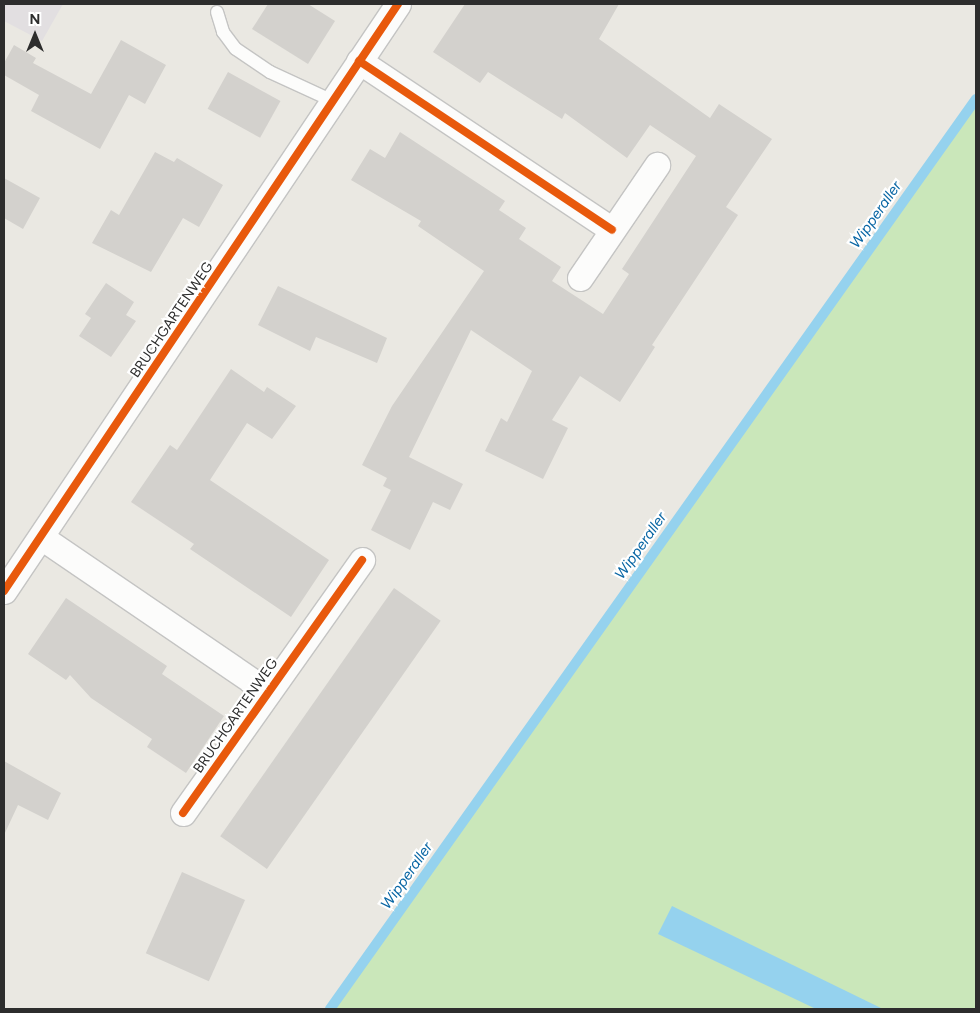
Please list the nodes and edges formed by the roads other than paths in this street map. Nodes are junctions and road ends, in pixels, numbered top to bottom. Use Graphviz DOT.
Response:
graph roads {
  1 [pos="398,4"];
  2 [pos="218,12"];
  3 [pos="359,61"];
  4 [pos="333,101"];
  5 [pos="657,165"];
  6 [pos="612,230"];
  7 [pos="580,278"];
  8 [pos="41,537"];
  9 [pos="362,560"];
  10 [pos="4,591"];
  11 [pos="268,692"];
  12 [pos="182,813"];
  1 -- 3 [label="street, BRUCHGARTENWEG"];
  2 -- 4 [label="lane"];
  3 -- 4 [label="street, BRUCHGARTENWEG"];
  3 -- 6 [label="street"];
  4 -- 8 [label="street, BRUCHGARTENWEG"];
  5 -- 6 [label="street"];
  6 -- 7 [label="street"];
  8 -- 10 [label="street, BRUCHGARTENWEG"];
  8 -- 11 [label="street, BRUCHGARTENWEG"];
  9 -- 11 [label="street, BRUCHGARTENWEG"];
  11 -- 12 [label="street, BRUCHGARTENWEG"];
}
